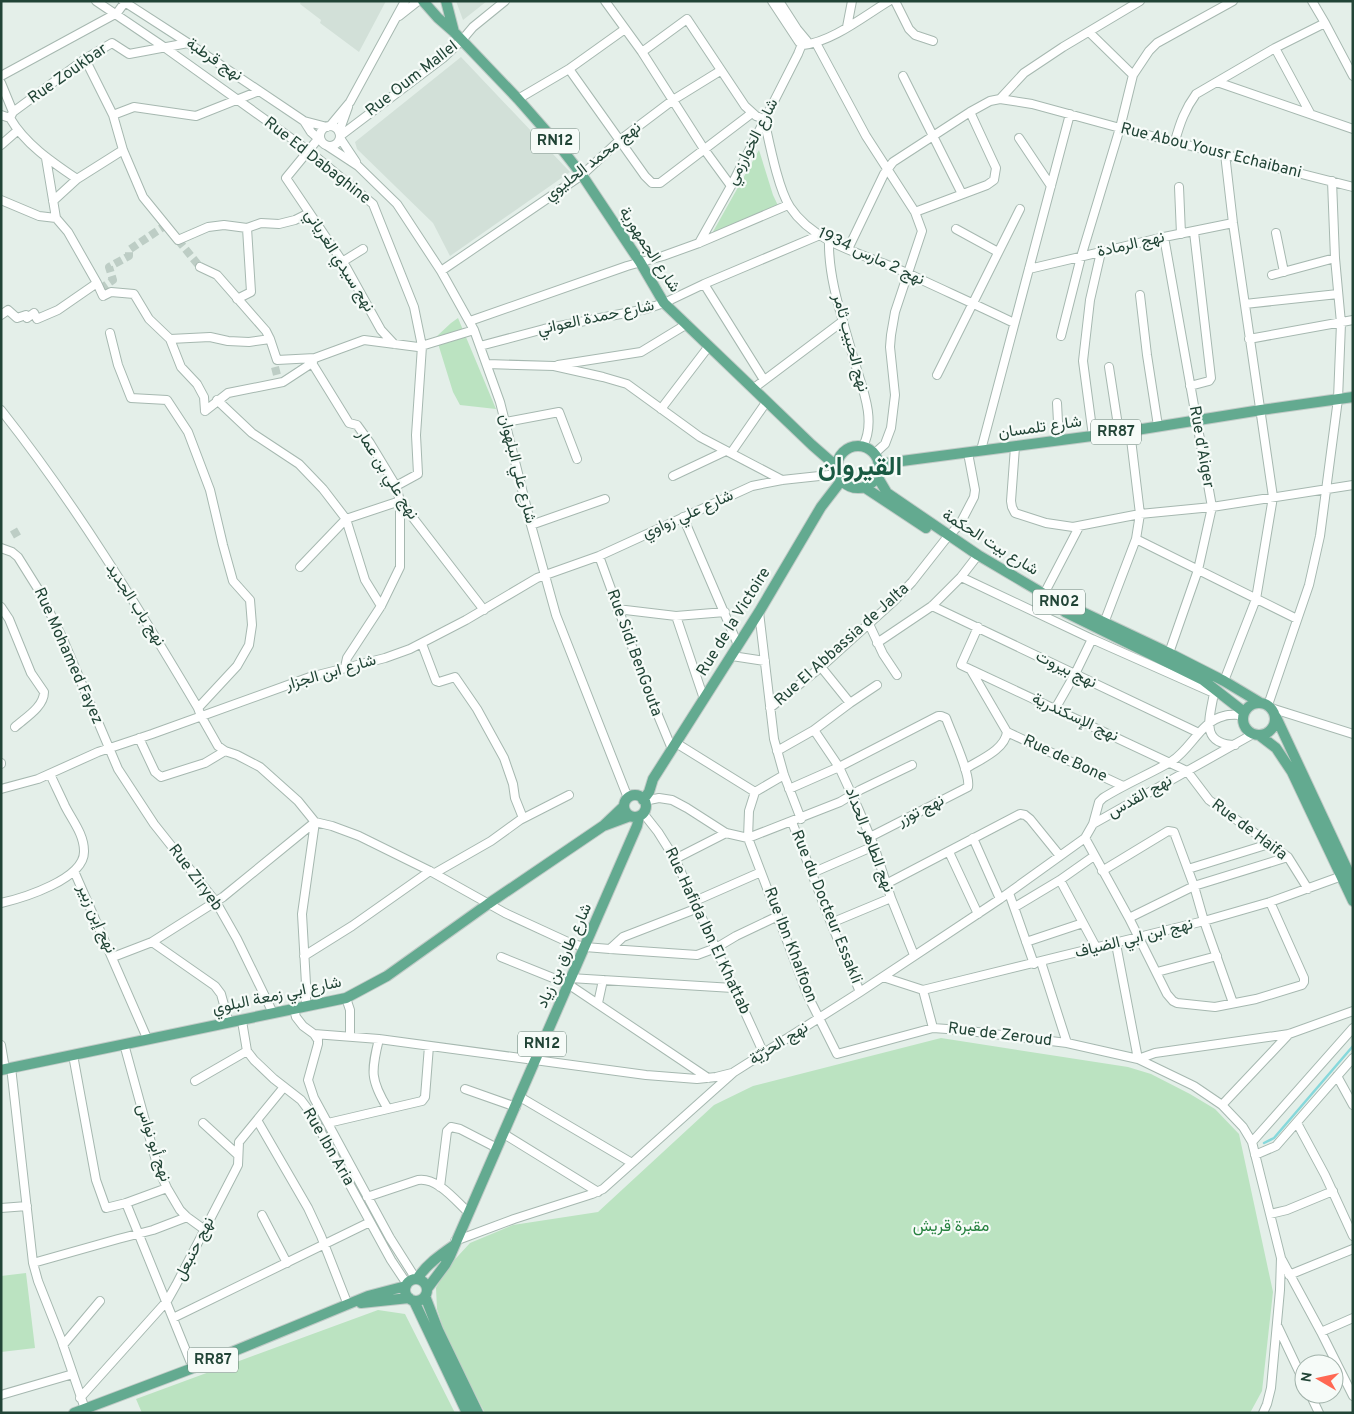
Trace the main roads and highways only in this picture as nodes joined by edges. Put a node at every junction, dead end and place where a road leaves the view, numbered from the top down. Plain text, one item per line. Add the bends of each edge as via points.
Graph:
1 (423, 1) edge
2 (446, 1) edge
3 (454, 32) junction
4 (1353, 397) edge
5 (876, 459) junction
6 (838, 474) junction
7 (877, 476) junction
8 (864, 488) junction
9 (948, 538) junction
10 (976, 557) junction
11 (1268, 708) junction
12 (1244, 714) junction
13 (1256, 735) junction
14 (635, 800) junction
15 (636, 816) junction
16 (602, 826) junction
17 (1353, 882) edge
18 (1353, 901) edge
19 (6, 1069) edge
20 (454, 1243) junction
21 (411, 1282) junction
22 (426, 1293) junction
23 (411, 1300) junction
24 (349, 1305) junction
25 (101, 1408) edge
26 (74, 1413) edge
27 (468, 1413) edge
28 (478, 1413) edge

1 - 3 main road, شارع الجمهورية
2 - 3 main road
3 - 6 main road, شارع الجمهورية / RN12 via 518,99 582,175 664,303
4 - 5 main road, شارع تلمسان / RR87 via 1015,447
5 - 6 main road via 863,446 845,450 838,460
5 - 7 main road
6 - 8 main road via 852,488
6 - 14 main road, Rue de la Victoire via 760,612 652,779 650,788
7 - 8 main road
7 - 9 main road, شارع بيت الحكمة / RN02 via 887,493
8 - 9 main road, شارع بيت الحكمة / RN02
9 - 10 main road, شارع بيت الحكمة / RN02
10 - 11 main road, شارع بيت الحكمة / RN02 via 1044,594 1224,681
10 - 12 main road, شارع بيت الحكمة / RN02 via 1040,600 1203,680
11 - 12 main road via 1248,707
11 - 13 main road via 1275,722 1270,732
11 - 17 main road
12 - 13 main road, شارع بيت الحكمة / RN02 via 1243,723
13 - 18 main road, شارع بيت الحكمة / RN02 via 1276,748 1292,772
14 - 15 main road, شارع طارق بن زياد via 645,808
14 - 15 main road via 625,812
14 - 16 main road, شارع ابي زمعة البلوي
15 - 16 main road, شارع ابي زمعة البلوي
15 - 20 main road, شارع طارق بن زياد / RN12 via 637,826
16 - 19 main road, شارع ابي زمعة البلوي via 387,976 346,998
20 - 21 main road, شارع طارق بن زياد / RN12
20 - 22 main road, شارع طارق بن زياد / RN12 via 445,1265
21 - 22 main road via 424,1282
21 - 23 main road via 405,1290
21 - 24 main road, RR87
22 - 23 main road, RR87 via 422,1299
22 - 28 main road via 438,1330
23 - 24 main road, RR87
23 - 27 main road
24 - 25 main road, RR87
25 - 26 main road, RR87

